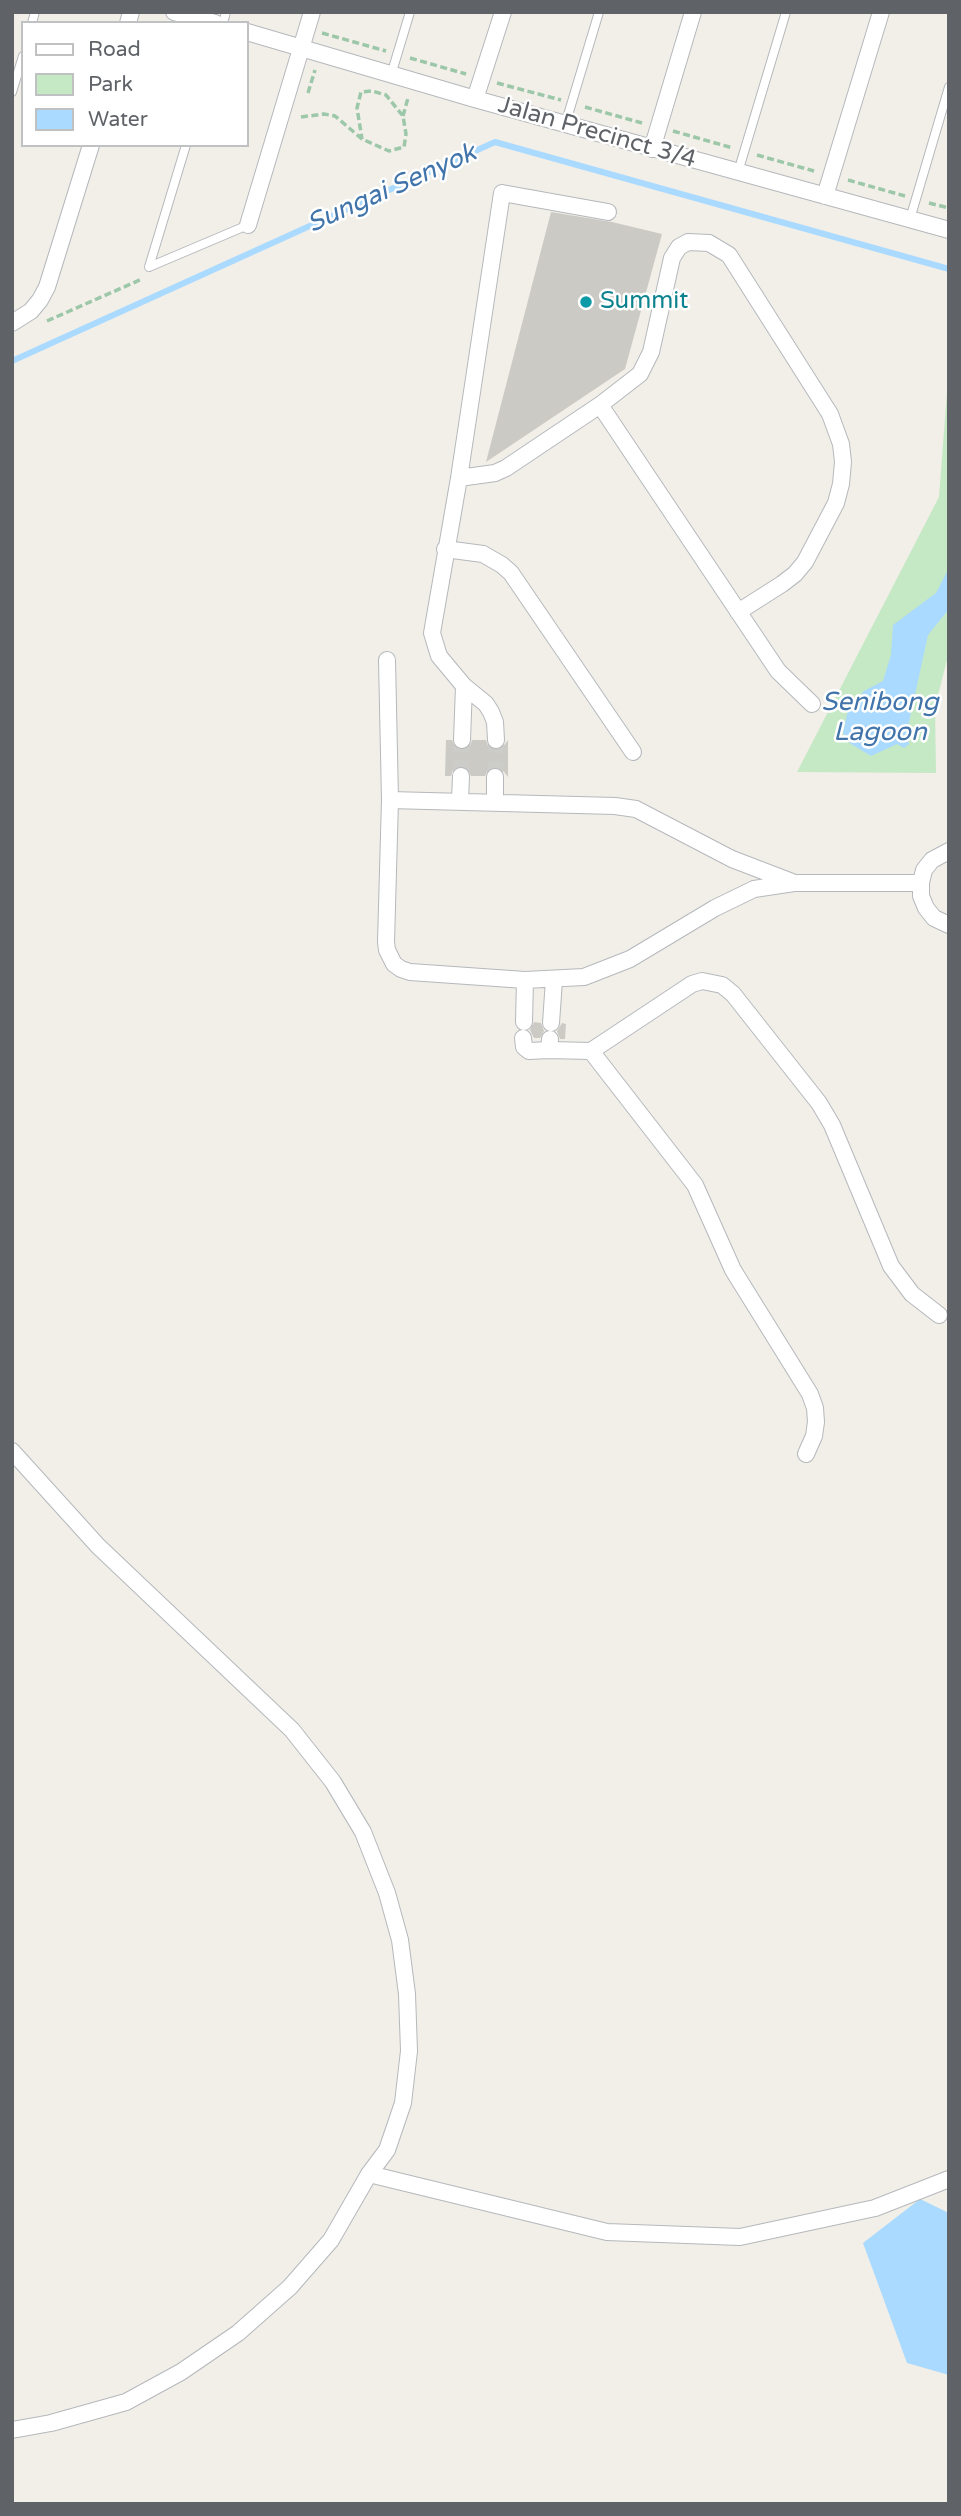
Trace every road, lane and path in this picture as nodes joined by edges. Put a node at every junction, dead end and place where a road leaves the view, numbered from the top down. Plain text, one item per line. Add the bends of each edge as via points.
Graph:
1 (174, 12) edge
2 (312, 12) edge
3 (410, 12) edge
4 (503, 12) edge
5 (599, 12) edge
6 (692, 12) edge
7 (786, 12) edge
8 (881, 12) edge
9 (208, 21) edge
10 (307, 29) junction
11 (248, 32) edge
12 (301, 48) junction
13 (397, 55) junction
14 (21, 63) edge
15 (317, 66) dead end
16 (391, 75) junction
17 (482, 78) junction
18 (949, 87) edge
19 (410, 91) dead end
20 (12, 92) edge
21 (475, 99) junction
22 (572, 103) junction
23 (403, 116) junction
24 (565, 125) junction
25 (659, 128) junction
26 (362, 139) junction
27 (89, 147) edge
28 (185, 147) edge
29 (652, 149) junction
30 (744, 151) junction
31 (738, 172) junction
32 (831, 176) junction
33 (825, 196) junction
34 (916, 199) junction
35 (949, 208) edge
36 (608, 212) dead end
37 (910, 219) junction
38 (248, 225) joint
39 (949, 230) edge
40 (152, 275) dead end
41 (12, 323) edge
42 (38, 325) dead end
43 (600, 405) junction
44 (459, 478) junction
45 (445, 549) junction
46 (738, 612) junction
47 (387, 660) dead end
48 (464, 687) junction
49 (811, 704) dead end
50 (462, 740) tunnel mouth
51 (496, 740) tunnel mouth
52 (633, 751) dead end
53 (461, 776) tunnel mouth
54 (495, 777) tunnel mouth
55 (390, 800) junction
56 (460, 801) junction
57 (495, 802) junction
58 (949, 851) edge
59 (794, 883) junction
60 (921, 883) junction
61 (949, 925) edge
62 (526, 980) junction
63 (554, 980) junction
64 (550, 1037) junction
65 (591, 1051) junction
66 (939, 1315) dead end
67 (12, 1451) edge
68 (806, 1454) dead end
69 (369, 2174) junction
70 (949, 2179) edge
71 (12, 2430) edge

1 - 9 street
2 - 10 street
3 - 13 lane
4 - 17 street
5 - 22 lane
6 - 25 street
7 - 30 lane
8 - 32 street
10 - 12 street
10 - 13 path
11 - 12 street, Jalan Precinct 3/4
12 - 16 street, Jalan Precinct 3/4
12 - 38 street
13 - 16 lane
13 - 17 path
14 - 20 lane
15 - 26 path via 301,117 335,116
16 - 21 street, Jalan Precinct 3/4
17 - 21 street
17 - 22 path
18 - 34 lane
19 - 23 path
21 - 24 street, Jalan Precinct 3/4
22 - 24 lane
22 - 25 path
23 - 26 path via 404,147 389,151
23 - 26 path via 386,95 361,92 357,108
24 - 29 street, Jalan Precinct 3/4
25 - 29 street
25 - 30 path
27 - 41 street via 47,287 31,311
28 - 38 lane via 149,267
29 - 31 street, Jalan Precinct 3/4
30 - 31 lane
30 - 32 path
31 - 33 street, Jalan Precinct 3/4
32 - 33 street
32 - 34 path
33 - 37 street, Jalan Precinct 3/4
34 - 35 path
34 - 37 lane
36 - 44 street via 502,193
37 - 39 street, Jalan Precinct 3/4
40 - 42 path
43 - 44 street via 506,468
43 - 46 street
43 - 46 street via 646,365 671,258 679,247 699,241 720,248 830,414 842,462 836,503 805,562
44 - 45 street
45 - 48 street via 432,633 439,656
45 - 52 street via 483,555 511,573
46 - 49 street via 778,671
47 - 55 street
48 - 50 street
48 - 51 street via 491,712
53 - 56 street
54 - 57 street
55 - 56 street
55 - 62 street via 386,942 394,964 410,972
56 - 57 street
57 - 59 street via 636,810 732,859
58 - 60 street via 932,860
59 - 60 street
59 - 63 street via 754,889 630,959 584,977
60 - 61 street via 926,908
62 - 63 street
62 - 64 street via 524,1047 529,1051
63 - 64 street
64 - 65 street
65 - 66 street via 692,984 722,985 819,1103 891,1266 912,1294
65 - 68 street via 695,1185 733,1270 810,1394 816,1422
67 - 69 street via 97,1546 292,1730 333,1782 363,1832 400,1940 409,2051 403,2104 387,2150
69 - 70 street via 607,2232 740,2238 875,2208
69 - 71 street via 331,2240 290,2287 238,2333 126,2402

